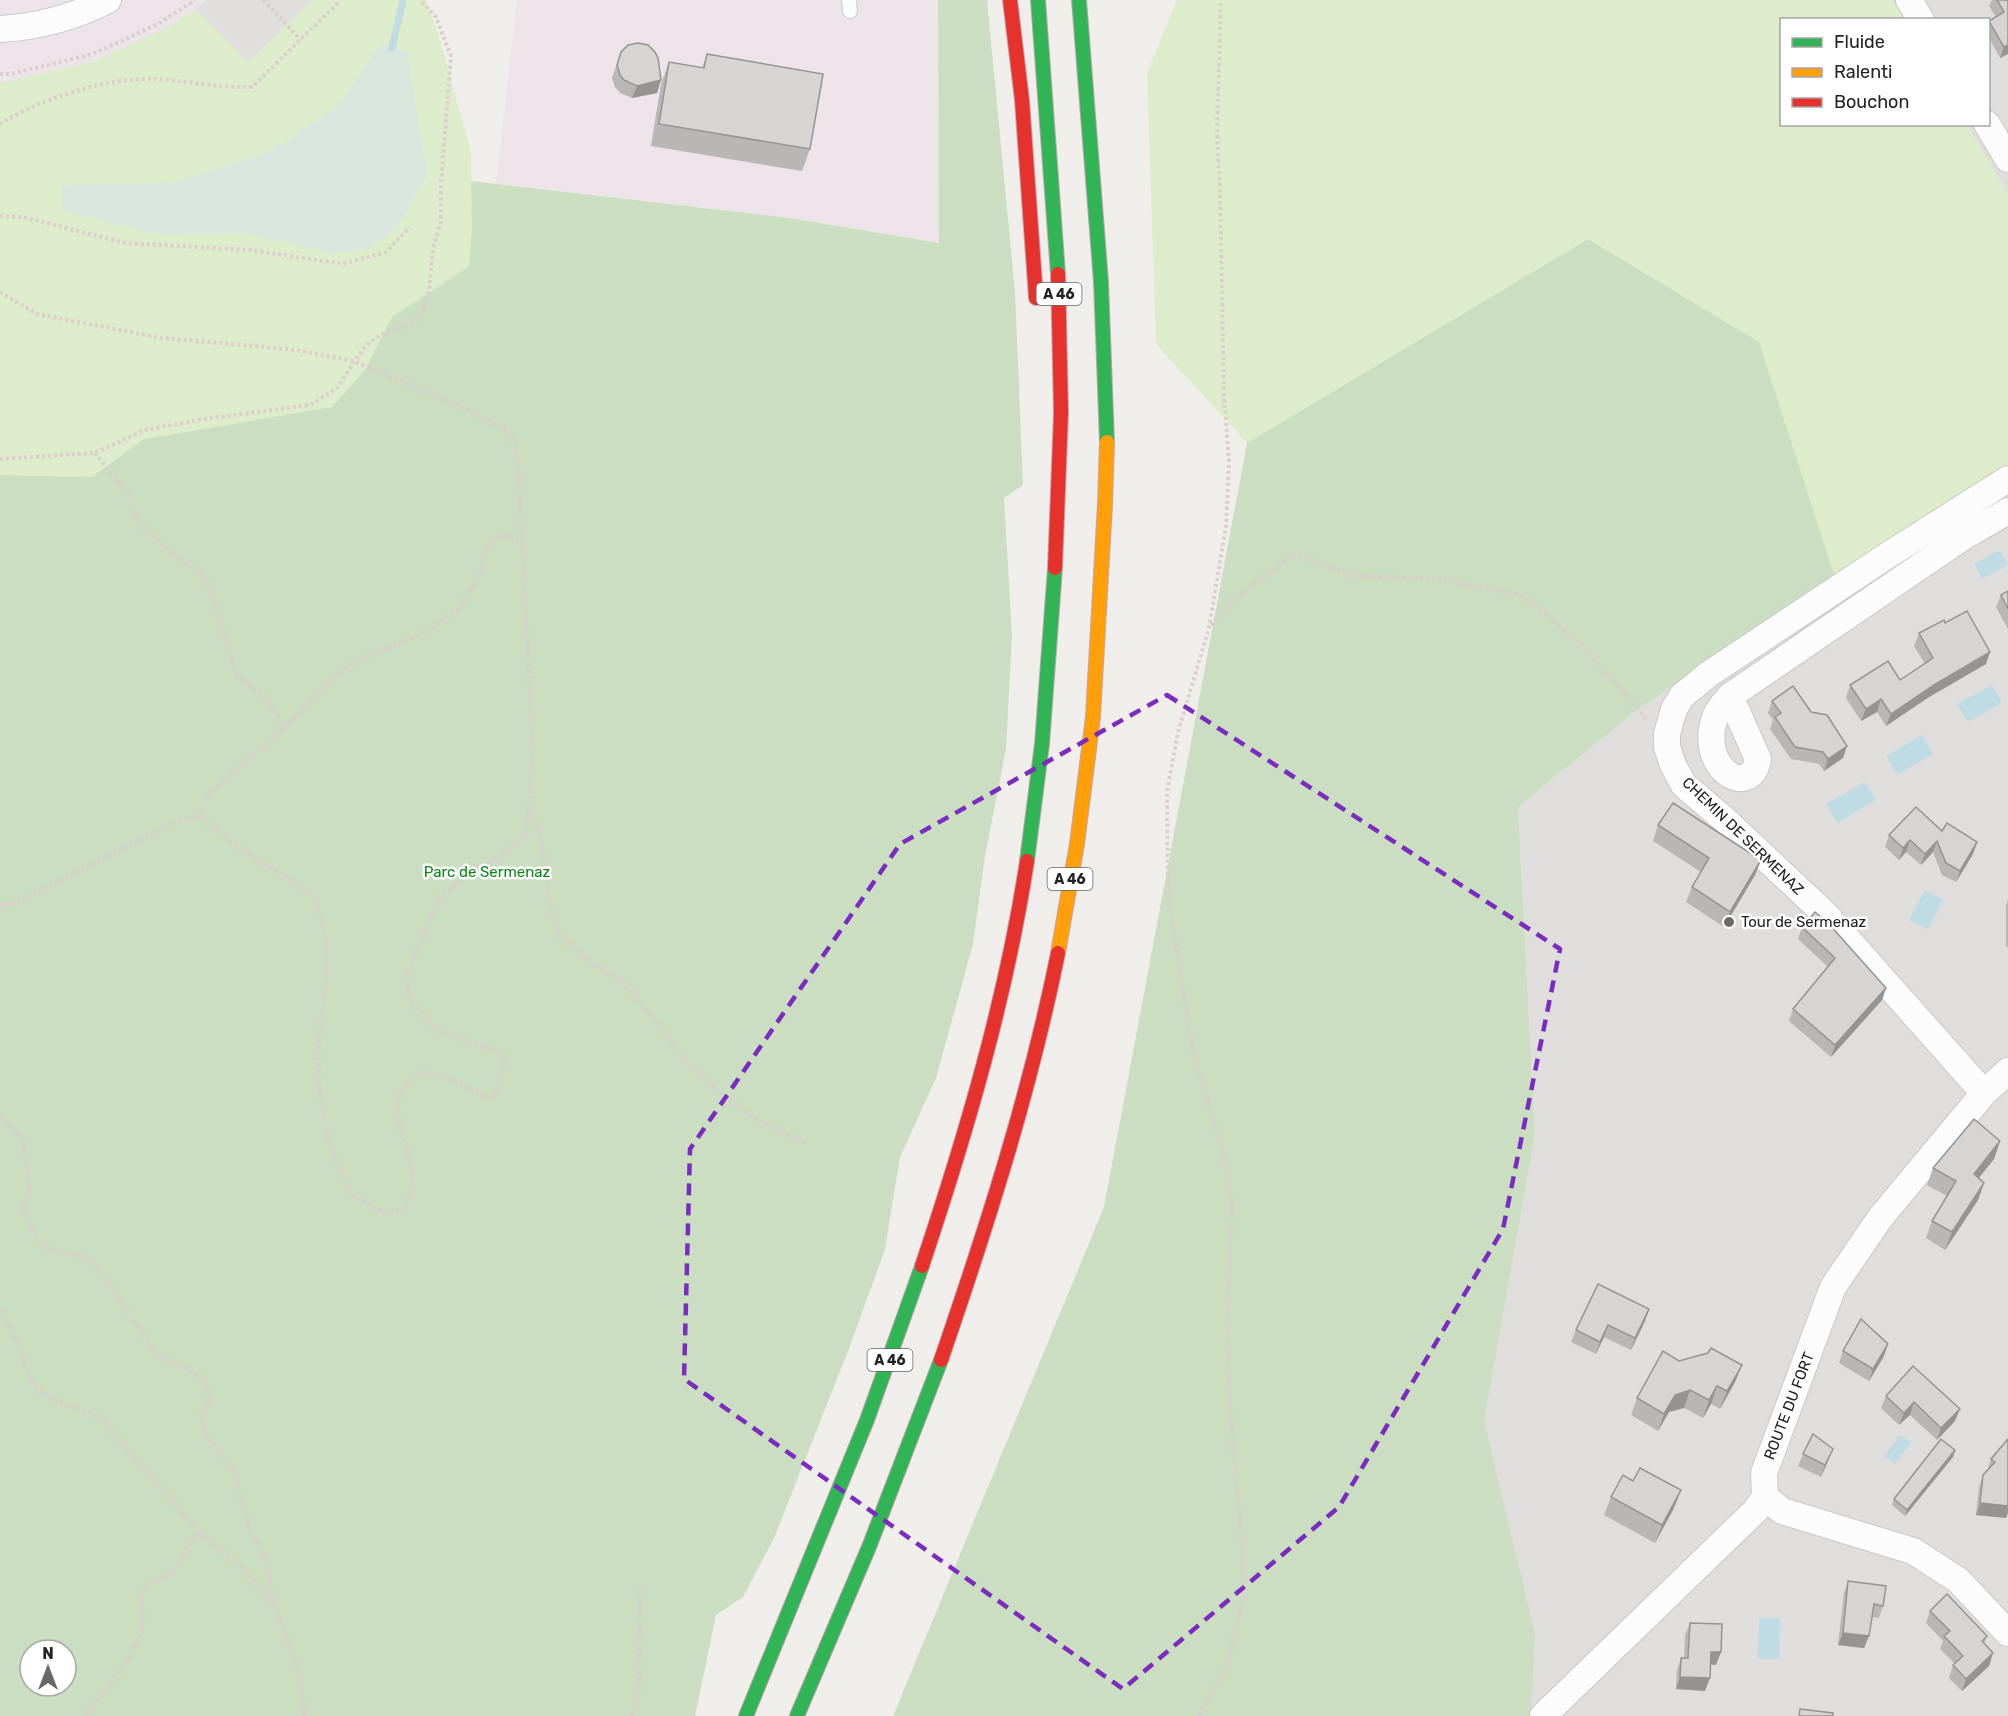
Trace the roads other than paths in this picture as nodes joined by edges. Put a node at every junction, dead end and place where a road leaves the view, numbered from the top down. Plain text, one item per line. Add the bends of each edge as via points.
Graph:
1 (108, 0) edge
2 (1010, 0) edge
3 (1038, 0) edge
4 (1079, 0) edge
5 (1909, 0) edge
6 (1920, 18) edge
7 (0, 29) edge
8 (1988, 126) edge
9 (2008, 159) edge
10 (1037, 313) dead end
11 (1046, 456) dead end
12 (2008, 479) edge
13 (2008, 511) edge
14 (1054, 588) junction
15 (1730, 696) dead end
16 (2008, 1071) edge
17 (1984, 1093) junction
18 (1765, 1497) junction
19 (2008, 1633) edge
20 (746, 1716) edge
21 (798, 1716) edge
22 (1543, 1716) edge

1 - 7 street via 80,14 24,28
2 - 10 highway via 1022,100
3 - 14 highway, A 46 via 1059,292 1062,392
4 - 21 highway, A 46 via 1101,287 1107,453 1095,691 1071,876 1044,1021 977,1258 892,1489
5 - 6 street
8 - 9 street
11 - 14 highway
12 - 17 street, CHEMIN DE SERMENAZ via 1709,674 1682,696 1667,734 1667,747 1684,785 1824,913
13 - 15 street via 1963,537
14 - 20 highway, A 46 via 1045,707 1018,910 956,1164 888,1366
16 - 17 street
17 - 18 street, ROUTE DU FORT via 1880,1218 1833,1287 1764,1473
18 - 19 street via 1782,1511 1914,1551 1958,1580
18 - 22 street

